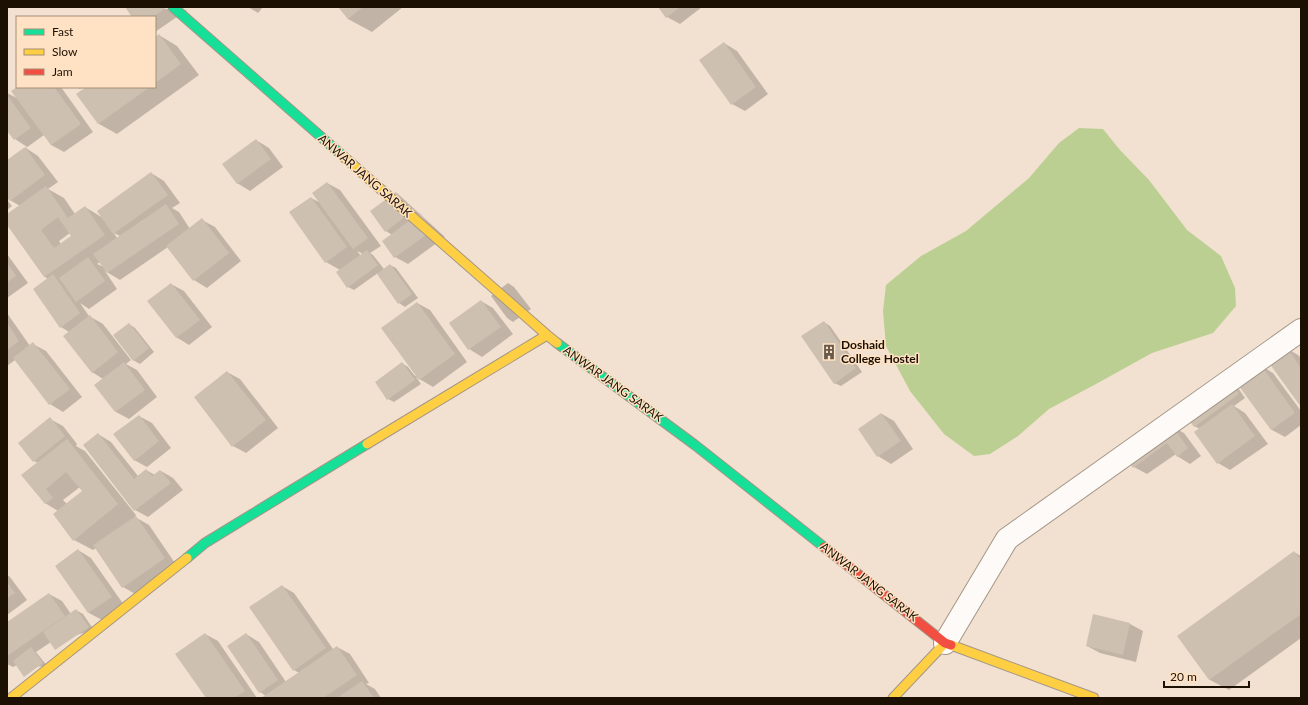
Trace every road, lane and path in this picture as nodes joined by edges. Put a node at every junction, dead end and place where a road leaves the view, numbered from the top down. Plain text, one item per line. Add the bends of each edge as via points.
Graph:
1 (173, 7) edge
2 (1301, 330) edge
3 (547, 335) junction
4 (945, 643) junction
5 (11, 698) edge
6 (893, 698) edge
7 (1094, 698) edge

1 - 3 main road, ANWAR JANG SARAK
2 - 4 street via 1007,539
3 - 4 main road, ANWAR JANG SARAK via 695,445
3 - 5 main road via 205,543
4 - 6 main road
4 - 7 main road, ANWAR JANG SARAK

